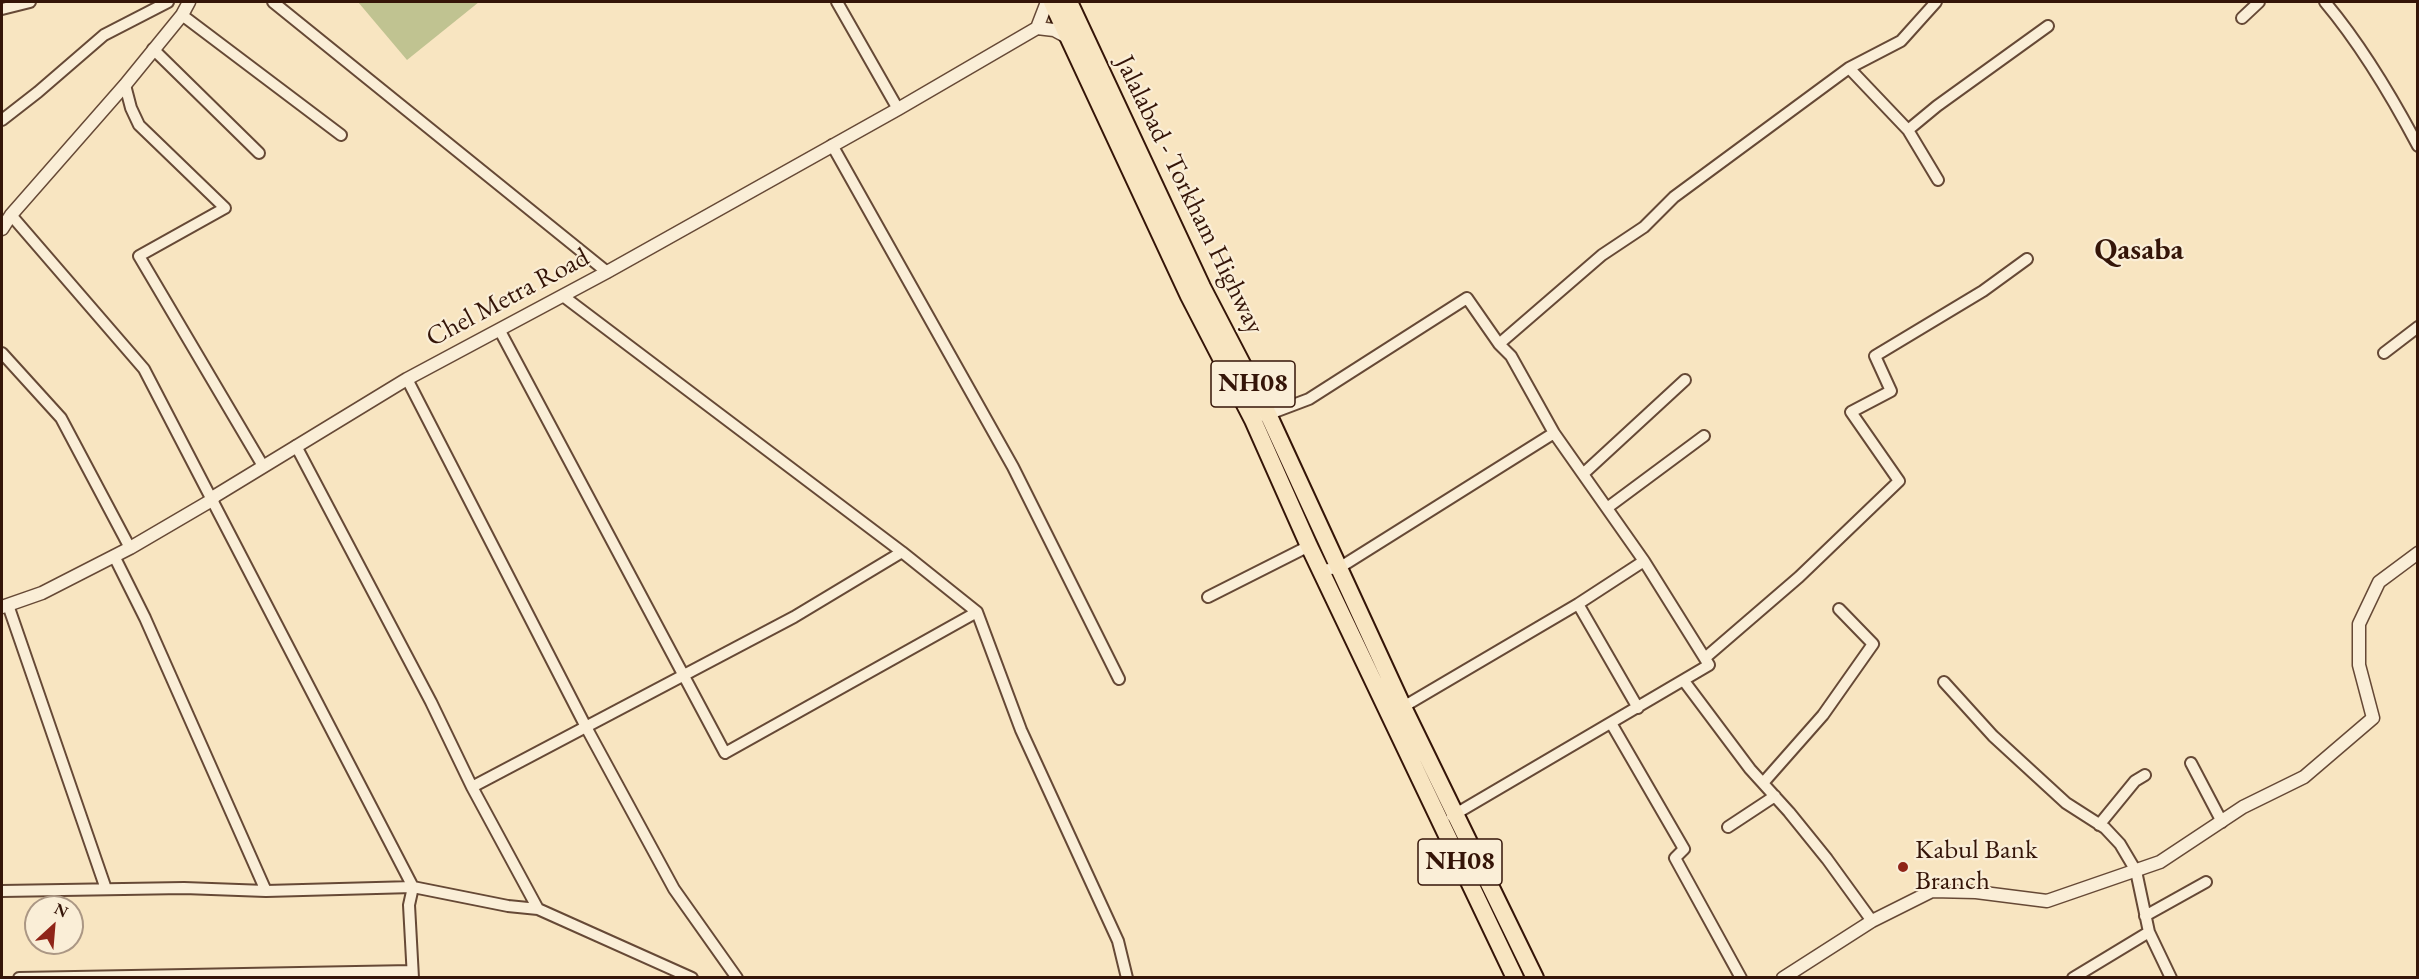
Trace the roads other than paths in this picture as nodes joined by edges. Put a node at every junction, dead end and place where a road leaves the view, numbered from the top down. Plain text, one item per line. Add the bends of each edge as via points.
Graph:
1 (30, 2) edge
2 (168, 2) edge
3 (189, 2) edge
4 (273, 2) edge
5 (837, 2) edge
6 (1047, 2) edge
7 (1052, 2) edge
8 (1069, 2) edge
9 (1936, 2) edge
10 (2259, 2) edge
11 (2325, 2) edge
12 (2, 9) edge
13 (182, 15) junction
14 (2242, 18) dead end
15 (2048, 26) dead end
16 (1037, 28) junction
17 (1067, 37) junction
18 (153, 49) junction
19 (1849, 68) junction
20 (125, 85) junction
21 (898, 109) junction
22 (2, 120) edge
23 (1908, 130) junction
24 (341, 135) dead end
25 (832, 145) junction
26 (2418, 146) edge
27 (259, 153) dead end
28 (1938, 180) dead end
29 (11, 215) junction
30 (2, 230) edge
31 (2027, 259) dead end
32 (607, 272) junction
33 (563, 296) junction
34 (2418, 327) edge
35 (500, 331) junction
36 (1499, 344) junction
37 (2, 353) edge
38 (2384, 353) dead end
39 (407, 379) junction
40 (1685, 380) dead end
41 (1260, 417) junction
42 (1554, 433) junction
43 (1704, 436) dead end
44 (296, 446) junction
45 (263, 466) junction
46 (1583, 474) junction
47 (212, 500) junction
48 (1607, 508) junction
49 (1310, 546) junction
50 (130, 548) junction
51 (902, 552) junction
52 (2418, 553) edge
53 (114, 556) junction
54 (1644, 561) junction
55 (1339, 568) junction
56 (1321, 570) junction
57 (1208, 597) dead end
58 (1578, 604) junction
59 (5, 606) edge
60 (1839, 609) dead end
61 (977, 612) junction
62 (1705, 658) junction
63 (685, 675) junction
64 (1119, 679) dead end
65 (1684, 681) junction
66 (1944, 682) dead end
67 (1394, 707) junction
68 (1638, 708) junction
69 (1611, 723) junction
70 (586, 726) junction
71 (1405, 747) junction
72 (2191, 763) dead end
73 (1432, 768) junction
74 (2145, 775) dead end
75 (1763, 783) junction
76 (472, 787) junction
77 (1775, 796) junction
78 (1456, 814) junction
79 (2222, 822) junction
80 (1441, 823) junction
81 (2099, 825) junction
82 (1728, 827) dead end
83 (2136, 872) junction
84 (2206, 882) dead end
85 (413, 887) junction
86 (106, 889) junction
87 (2, 891) edge
88 (266, 891) junction
89 (538, 909) junction
90 (2145, 916) junction
91 (1872, 921) junction
92 (2150, 932) junction
93 (412, 974) edge
94 (19, 978) edge
95 (692, 978) edge
96 (737, 978) edge
97 (1127, 978) edge
98 (1515, 978) edge
99 (1536, 978) edge
100 (1741, 978) edge
101 (1783, 978) edge
102 (2073, 978) edge
103 (2171, 978) edge

1 - 12 street
2 - 22 street via 104,35
3 - 13 street
4 - 32 street
5 - 21 street
6 - 16 street
7 - 17 highway, Jalalabad - Torkham Highway / NH08
8 - 41 highway, Jalalabad - Torkham Highway / NH08
9 - 19 street via 1901,40
10 - 14 street
11 - 26 street via 2349,30
13 - 18 street
13 - 24 street
15 - 23 street
16 - 17 street
16 - 21 street, Chel Metra Road
17 - 41 highway, Jalalabad - Torkham Highway / NH08 via 1189,296
18 - 20 street
18 - 27 street
19 - 23 street
19 - 36 street via 1674,197 1644,227 1602,255
20 - 29 street
20 - 45 street via 139,125 225,208 139,256
21 - 25 street, Chel Metra Road
23 - 28 street
25 - 32 street, Chel Metra Road
25 - 64 street via 1014,467
29 - 30 street
29 - 47 street via 144,369
31 - 62 street via 1983,291 1875,357 1891,391 1851,412 1899,481 1799,577
32 - 33 street, Chel Metra Road
33 - 35 street, Chel Metra Road
33 - 51 street
34 - 38 street
35 - 39 street, Chel Metra Road
35 - 63 street
36 - 41 street via 1467,298 1309,399
36 - 42 street via 1511,356
37 - 50 street via 60,418
39 - 44 street, Chel Metra Road
39 - 70 street
40 - 46 street
41 - 49 highway, Jalalabad - Torkham Highway / NH08
41 - 55 highway, Jalalabad - Torkham Highway / NH08
42 - 46 street
42 - 55 street
43 - 48 street
44 - 45 street, Chel Metra Road
44 - 76 street
45 - 47 street, Chel Metra Road
46 - 48 street
47 - 50 street, Chel Metra Road
47 - 85 street
48 - 54 street
49 - 56 highway, Jalalabad - Torkham Highway / NH08
49 - 57 street
50 - 53 street, Chel Metra Road
51 - 61 street
51 - 63 street via 794,617
52 - 79 street via 2379,582 2359,624 2359,665 2373,718 2304,777 2243,807
53 - 59 street, Chel Metra Road via 42,593
53 - 88 street
54 - 58 street
54 - 62 street
55 - 56 street
55 - 67 highway, Jalalabad - Torkham Highway / NH08
56 - 67 highway, Jalalabad - Torkham Highway / NH08
58 - 67 street
58 - 68 street
59 - 86 street
60 - 75 street via 1873,644 1823,715
61 - 63 street via 725,753
61 - 97 street via 1021,730 1118,941
62 - 65 street via 1709,665
63 - 70 street
65 - 68 street
65 - 75 street
66 - 81 street via 2001,744 2066,803
67 - 71 highway, Jalalabad - Torkham Highway / NH08
67 - 73 highway, Jalalabad - Torkham Highway / NH08
68 - 69 street
69 - 78 street
69 - 100 street via 1684,849 1675,858
70 - 76 street
70 - 96 street via 674,889
71 - 73 highway, Jalalabad - Torkham Highway / NH08
71 - 80 highway, Jalalabad - Torkham Highway / NH08
72 - 79 street
73 - 78 highway, Jalalabad - Torkham Highway / NH08
74 - 81 street via 2135,781
75 - 77 street
76 - 89 street
77 - 82 street
77 - 91 street via 1827,858
78 - 80 street
78 - 99 highway, Jalalabad - Torkham Highway / NH08
79 - 83 street via 2160,862
80 - 98 highway, Jalalabad - Torkham Highway / NH08
81 - 83 street via 2120,844
83 - 90 street
83 - 91 street via 2047,901 1932,891
84 - 90 street
85 - 88 street
85 - 89 street
85 - 93 street
86 - 87 street
86 - 88 street
89 - 95 street
90 - 92 street
91 - 101 street
92 - 102 street
92 - 103 street
93 - 94 street

